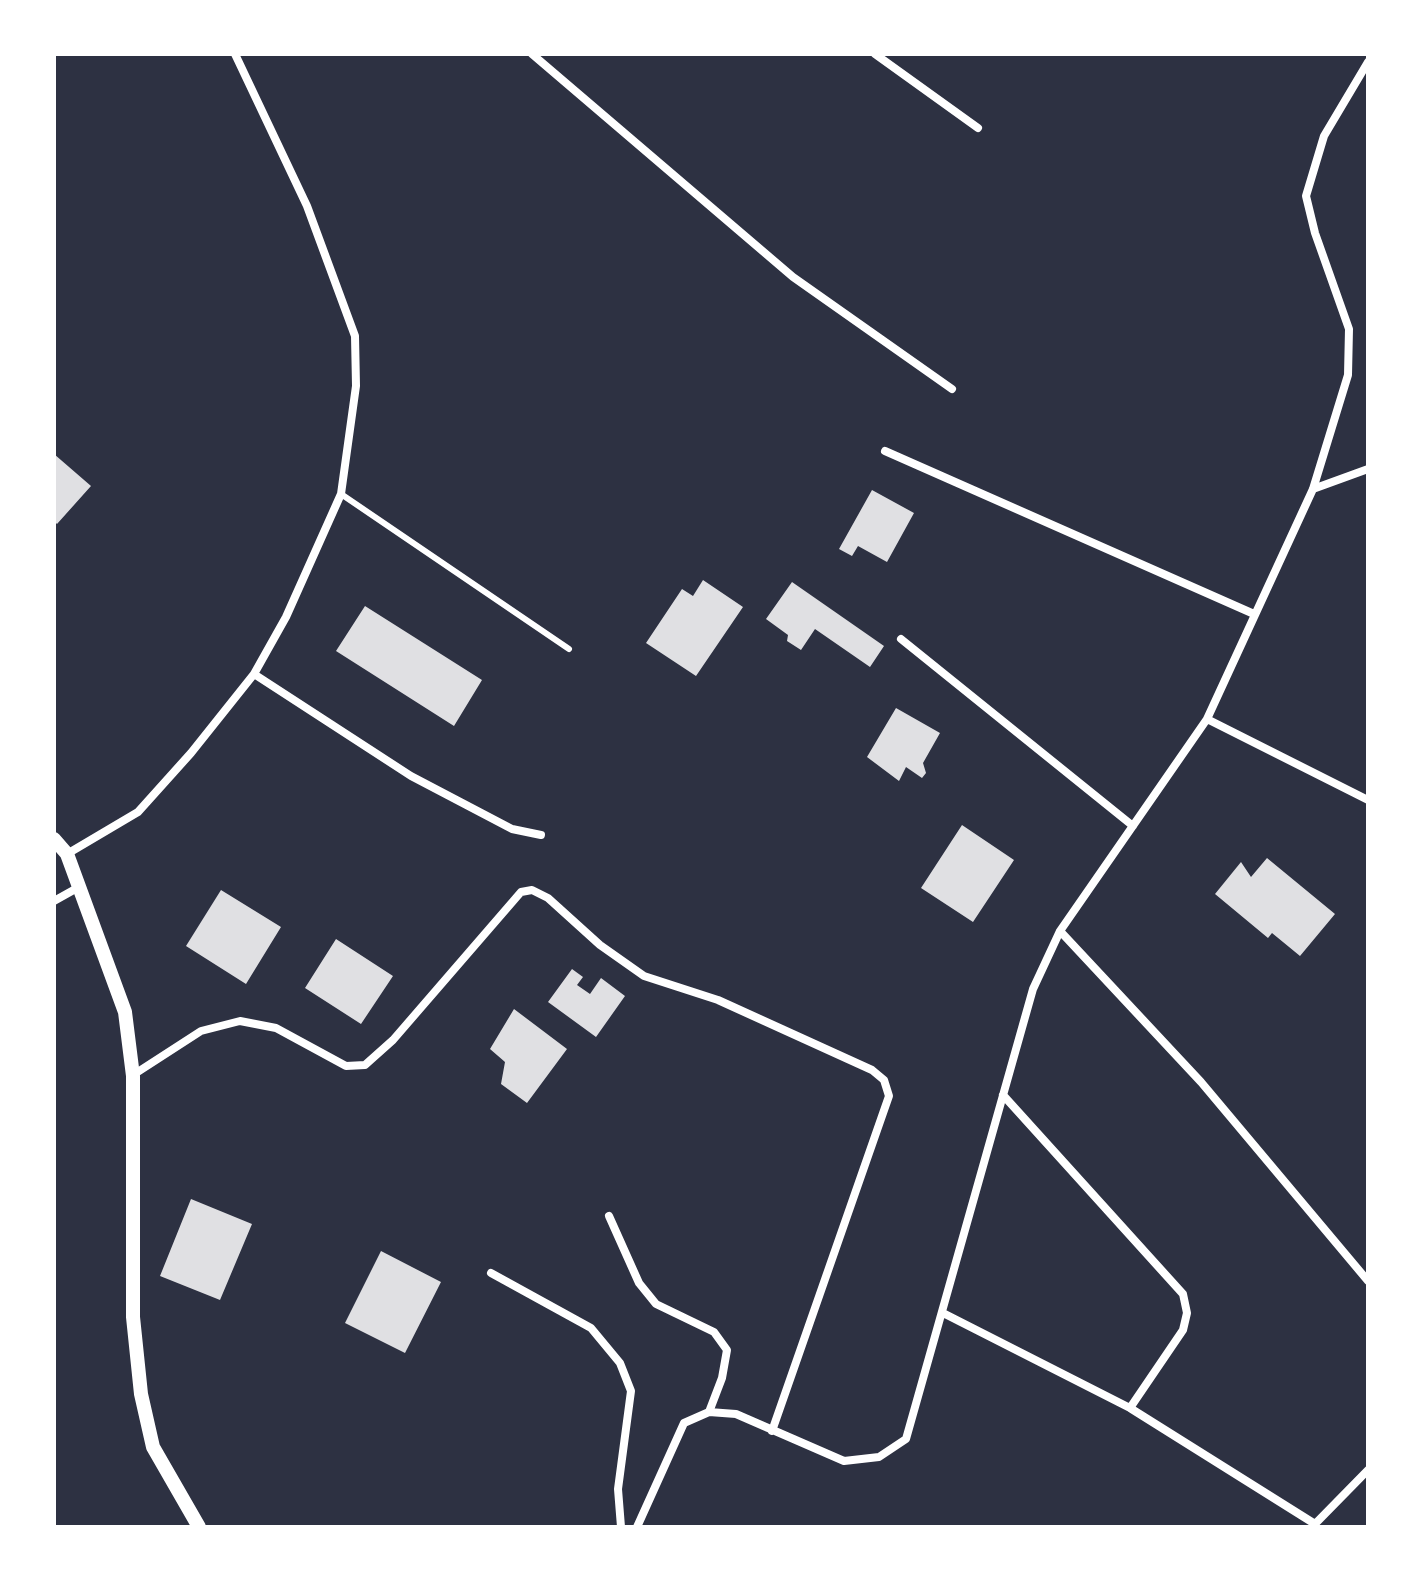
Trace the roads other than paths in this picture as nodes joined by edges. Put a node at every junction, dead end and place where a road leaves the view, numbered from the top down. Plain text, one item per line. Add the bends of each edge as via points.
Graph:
1 (235, 54) edge
2 (532, 54) edge
3 (875, 54) edge
4 (1368, 62) edge
5 (978, 128) dead end
6 (952, 389) dead end
7 (885, 451) dead end
8 (1368, 469) edge
9 (1313, 489) junction
10 (341, 494) junction
11 (1254, 614) junction
12 (901, 639) dead end
13 (569, 649) dead end
14 (254, 674) junction
15 (1207, 719) junction
16 (1368, 800) edge
17 (1133, 826) junction
18 (541, 835) dead end
19 (54, 839) edge
20 (67, 854) junction
21 (79, 887) junction
22 (54, 901) edge
23 (1060, 931) junction
24 (133, 1076) junction
25 (1003, 1095) junction
26 (609, 1216) dead end
27 (491, 1273) dead end
28 (1368, 1281) edge
29 (943, 1313) junction
30 (1130, 1408) junction
31 (709, 1412) junction
32 (772, 1431) junction
33 (1368, 1470) edge
34 (199, 1527) edge
35 (621, 1527) edge
36 (637, 1527) edge

1 - 10 street via 307,206 355,336 356,386
2 - 6 street via 793,277
3 - 5 street
4 - 9 street via 1324,136 1306,196 1349,329 1348,375
7 - 11 street
8 - 9 street
9 - 11 street
10 - 13 lane
10 - 14 street via 286,617
11 - 15 street
12 - 17 street
14 - 18 street via 411,776 512,829
14 - 20 street via 138,812
15 - 16 street
15 - 17 street
17 - 23 street
19 - 20 street
20 - 21 street
21 - 22 street
21 - 24 street via 125,1012
23 - 25 street via 1033,989
23 - 28 street via 1201,1082
24 - 32 street via 201,1031 240,1021 276,1028 346,1066 365,1065 393,1040 521,892 532,890 644,976 718,1000 872,1070 884,1080 889,1096
24 - 34 street via 133,1317 141,1394 153,1447
25 - 29 street
25 - 30 street via 1183,1294 1183,1330
26 - 31 street via 639,1283 656,1304 714,1332 727,1350
27 - 35 street via 591,1328 620,1363 631,1391 618,1489
29 - 30 street
29 - 32 street via 906,1439 879,1457 844,1461
30 - 33 street via 1315,1524
31 - 32 street via 736,1414
31 - 36 street via 684,1423

